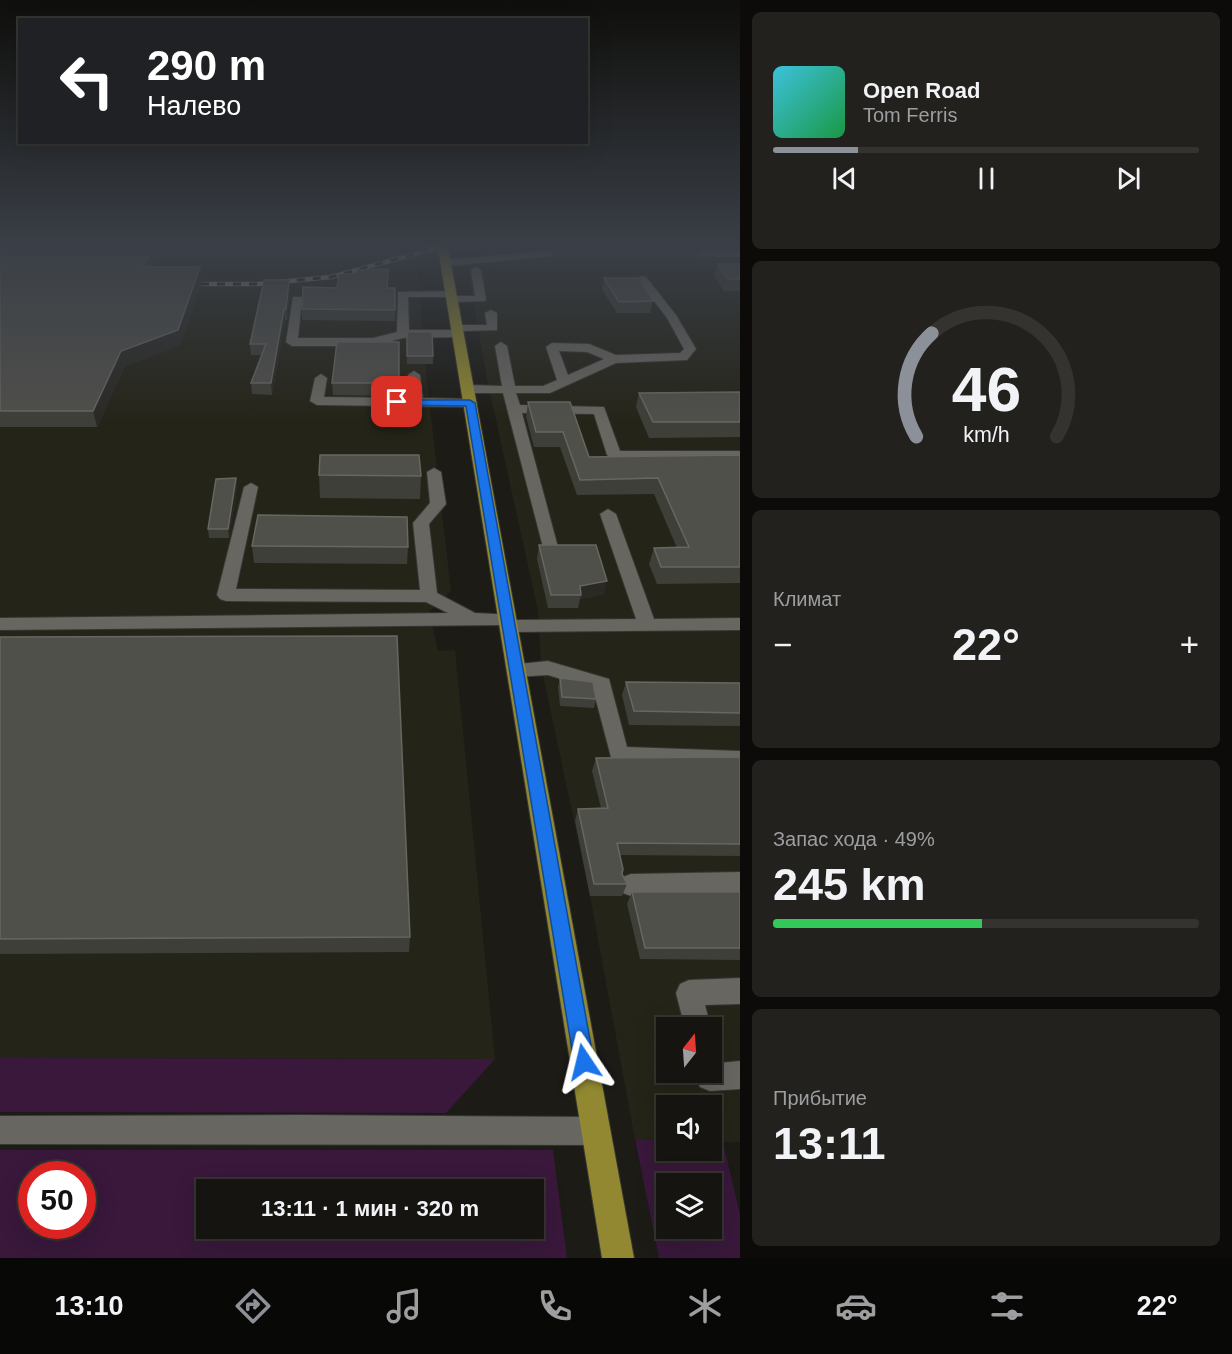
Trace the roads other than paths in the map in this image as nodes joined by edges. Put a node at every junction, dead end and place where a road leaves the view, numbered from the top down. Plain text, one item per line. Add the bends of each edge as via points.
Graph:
1 (296, 307) edge
2 (402, 307) edge
3 (454, 307) edge
4 (664, 307) edge
5 (491, 313) dead end
6 (458, 331) junction
7 (403, 334) junction
8 (501, 346) dead end
9 (614, 359) junction
10 (414, 375) dead end
11 (321, 378) dead end
12 (564, 381) junction
13 (509, 390) junction
14 (469, 396) junction
15 (417, 402) junction
16 (514, 409) junction
17 (740, 455) edge
18 (434, 472) dead end
19 (251, 487) dead end
20 (609, 514) dead end
21 (551, 550) edge
22 (429, 596) junction
23 (474, 620) junction
24 (508, 623) junction
25 (0, 624) edge
26 (740, 624) edge
27 (647, 625) junction
28 (516, 670) junction
29 (740, 759) edge
30 (740, 883) edge
31 (631, 885) dead end
32 (740, 991) edge
33 (695, 1017) edge
34 (740, 1075) edge
35 (722, 1076) edge
36 (0, 1130) edge
37 (596, 1131) junction
38 (618, 1258) edge

1 - 7 lane via 292,342 373,342
2 - 7 lane
3 - 6 main road
4 - 9 lane via 690,350 683,357
5 - 6 lane via 494,328
6 - 7 lane
6 - 14 main road
8 - 13 lane
9 - 12 lane
9 - 12 lane via 589,348 552,347
10 - 15 lane
11 - 15 lane via 317,401
12 - 13 lane via 545,390
13 - 14 lane
13 - 16 lane
14 - 15 lane
14 - 24 main road
16 - 17 lane via 599,410 614,455
16 - 21 lane
18 - 22 lane via 438,504 421,523
19 - 22 lane via 248,524 226,595
20 - 27 lane
22 - 23 lane
23 - 24 lane
23 - 25 lane
24 - 27 lane
24 - 28 main road
26 - 27 lane
28 - 29 lane via 548,668 602,684 619,755
28 - 37 main road
30 - 31 lane
32 - 33 lane via 688,993
34 - 35 lane
36 - 37 lane
37 - 38 main road

